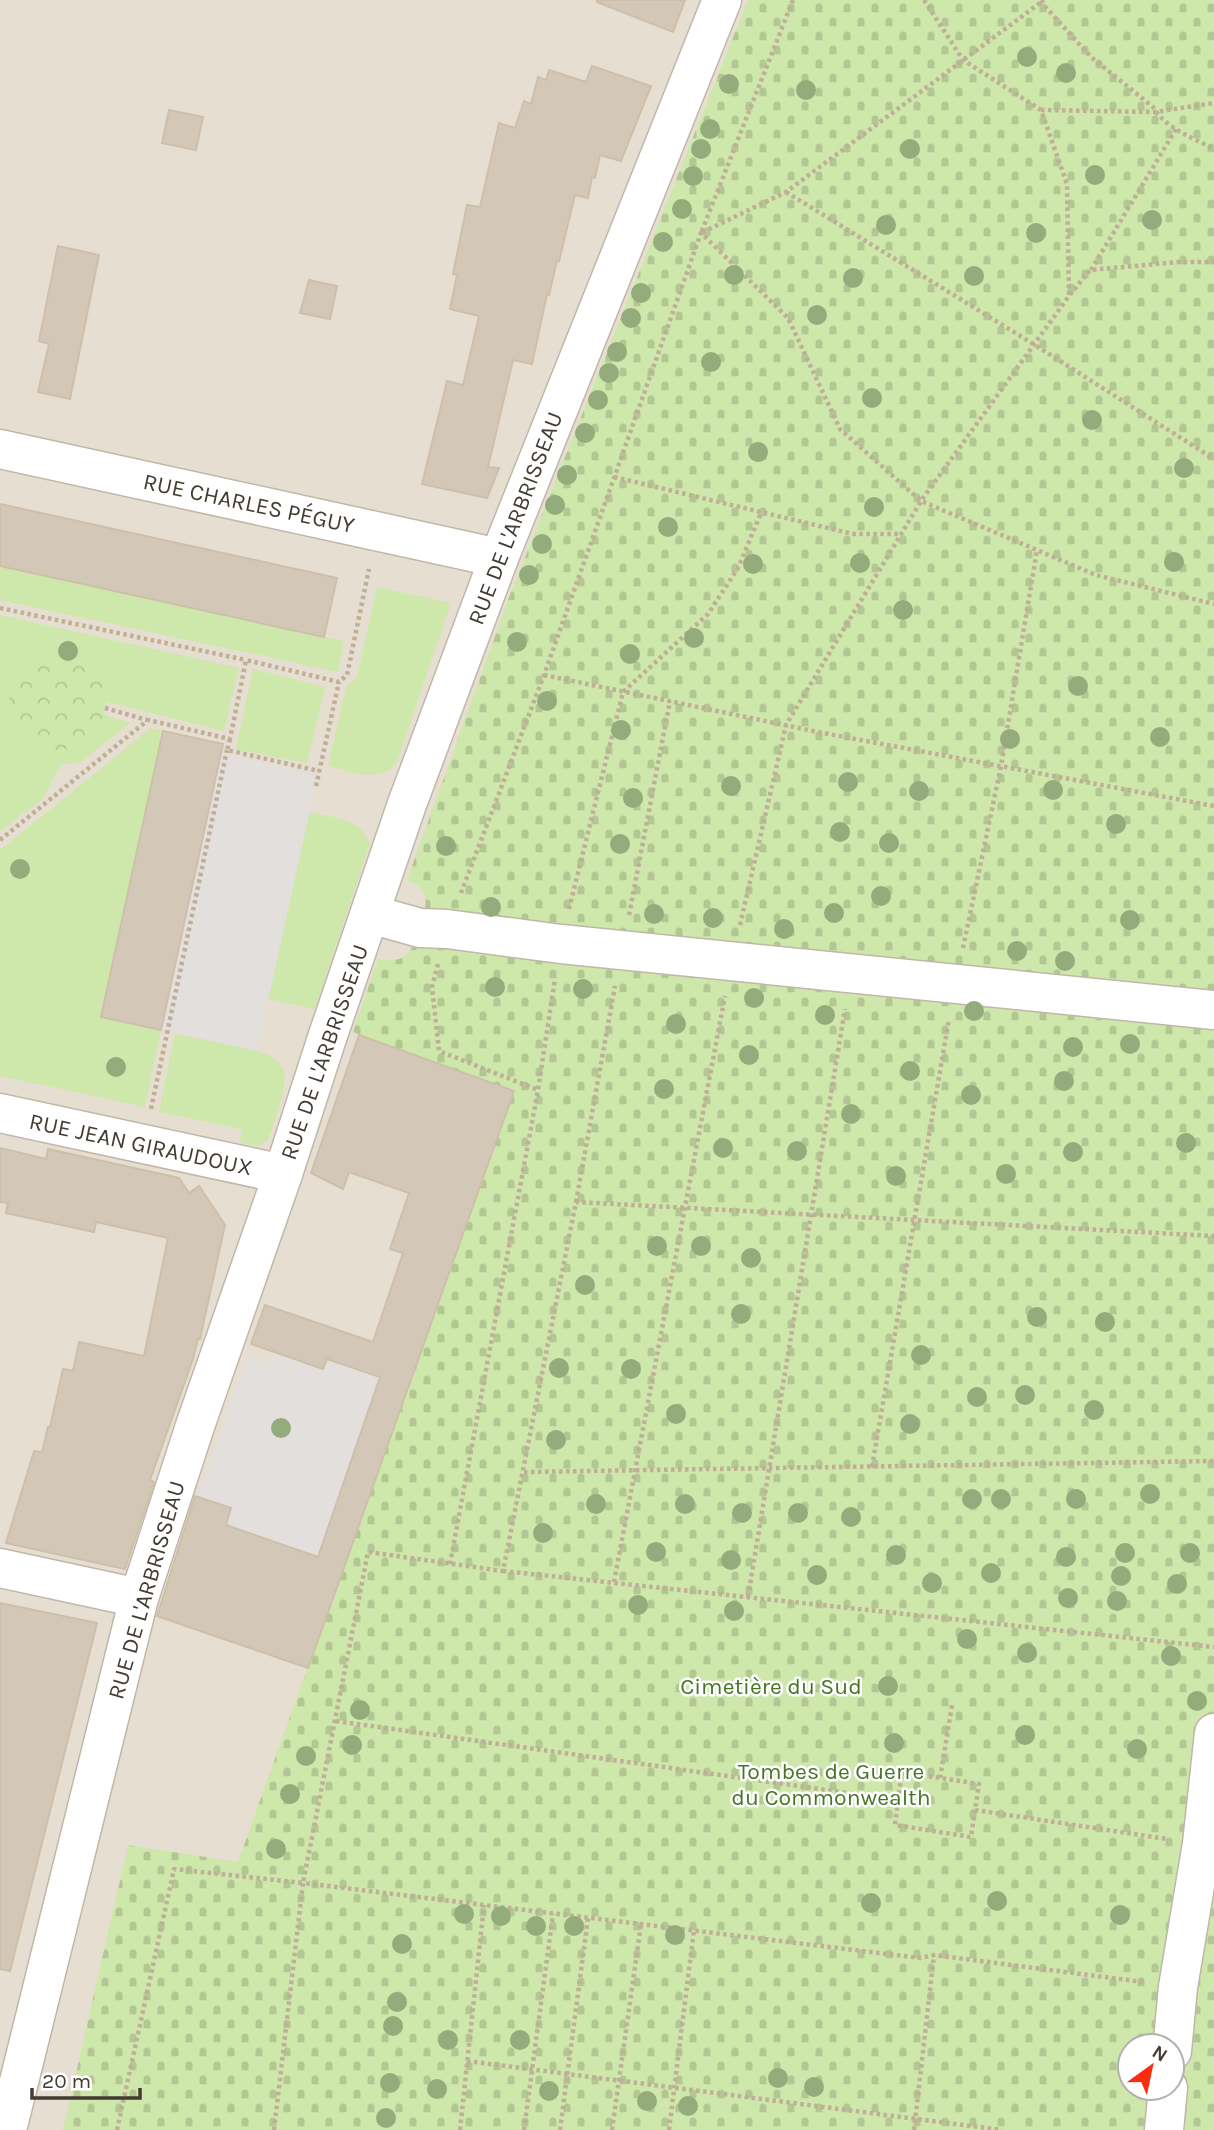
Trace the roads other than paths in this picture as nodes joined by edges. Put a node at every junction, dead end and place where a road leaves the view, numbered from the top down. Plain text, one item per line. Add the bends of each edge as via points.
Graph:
1 (722, 0) edge
2 (0, 449) edge
3 (499, 558) junction
4 (370, 914) junction
5 (1214, 1010) edge
6 (0, 1113) edge
7 (283, 1174) junction
8 (0, 1568) edge
9 (139, 1598) junction
10 (1214, 1733) edge
11 (1174, 2032) edge
12 (1167, 2102) edge
13 (7, 2130) edge
14 (1164, 2130) edge

1 - 3 street, RUE DE L'ARBRISSEAU
2 - 3 street, RUE CHARLES PÉGUY
3 - 4 street, RUE DE L'ARBRISSEAU
4 - 5 street via 419,928
4 - 7 street, RUE DE L'ARBRISSEAU
6 - 7 street, RUE JEAN GIRAUDOUX
7 - 9 street, RUE DE L'ARBRISSEAU
8 - 9 street
9 - 13 street, RUE DE L'ARBRISSEAU
10 - 11 street
12 - 14 street

